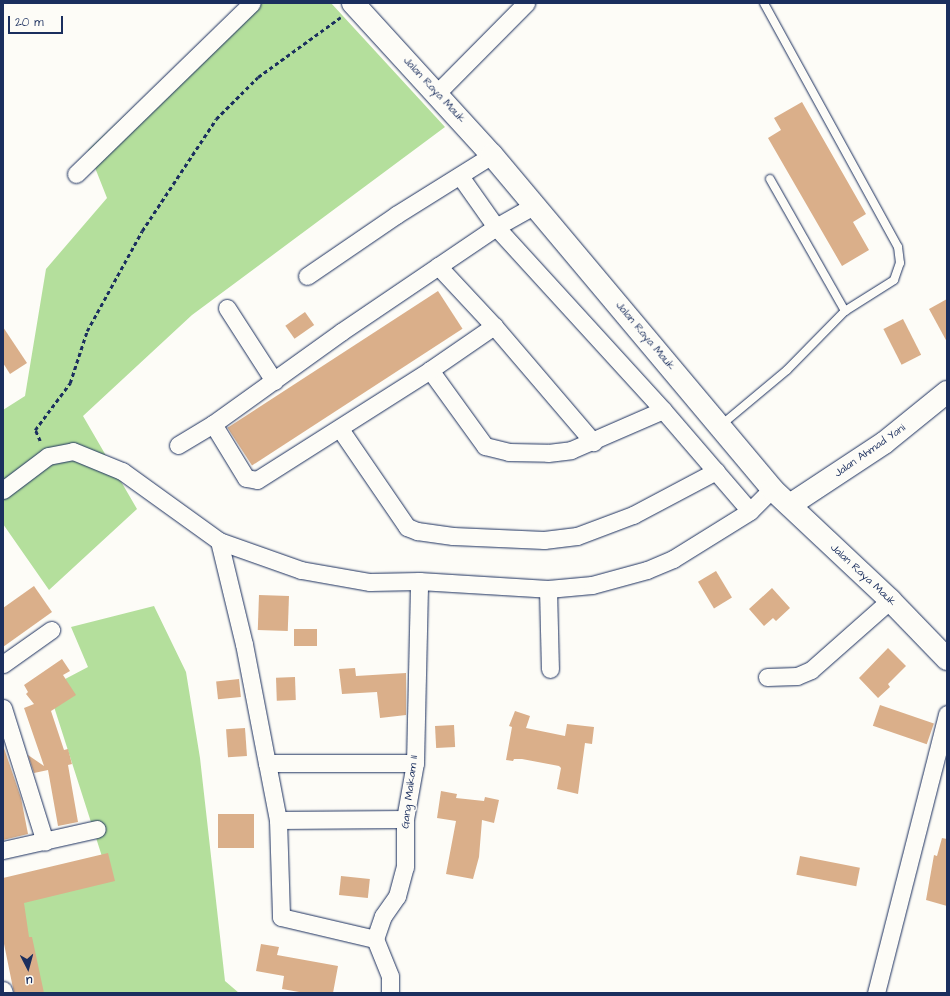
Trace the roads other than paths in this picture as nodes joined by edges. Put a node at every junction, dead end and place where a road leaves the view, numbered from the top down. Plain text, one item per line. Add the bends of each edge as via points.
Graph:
1 (252, 3) edge
2 (526, 3) edge
3 (764, 3) edge
4 (354, 5) edge
5 (437, 93) junction
6 (492, 155) junction
7 (76, 174) dead end
8 (460, 176) junction
9 (770, 180) dead end
10 (535, 205) junction
11 (496, 227) junction
12 (438, 266) junction
13 (307, 276) dead end
14 (227, 308) dead end
15 (845, 311) junction
16 (494, 326) junction
17 (430, 370) junction
18 (274, 381) junction
19 (947, 392) edge
20 (663, 410) junction
21 (213, 424) junction
22 (720, 426) junction
23 (340, 429) junction
24 (594, 442) junction
25 (178, 445) dead end
26 (716, 471) junction
27 (772, 489) junction
28 (3, 490) edge
29 (790, 506) junction
30 (750, 511) junction
31 (219, 541) junction
32 (419, 581) junction
33 (548, 590) junction
34 (890, 600) junction
35 (51, 630) dead end
36 (947, 659) edge
37 (3, 664) edge
38 (550, 669) dead end
39 (767, 677) dead end
40 (3, 708) edge
41 (947, 714) edge
42 (266, 763) junction
43 (415, 763) junction
44 (405, 819) junction
45 (278, 820) junction
46 (97, 829) dead end
47 (45, 842) junction
48 (3, 850) edge
49 (375, 939) junction
50 (390, 993) edge
51 (876, 993) edge

1 - 7 street
2 - 5 street
3 - 15 lane via 898,247 900,263 894,280
4 - 5 main road, Jalan Raya Mauk
5 - 6 main road, Jalan Raya Mauk
6 - 8 street
6 - 10 main road, Jalan Raya Mauk
8 - 11 street
8 - 13 street via 396,214
9 - 15 lane
10 - 11 street
10 - 22 main road, Jalan Raya Mauk
11 - 12 street
11 - 20 street
12 - 16 street
12 - 18 street
14 - 18 street
15 - 22 lane via 787,370
16 - 17 street
16 - 24 street
17 - 23 street
17 - 24 street via 485,446 509,452 548,453 571,450
18 - 21 street
19 - 29 main road, Jalan Ahmad Yani via 884,443
20 - 24 street
20 - 26 street
21 - 23 street via 243,474 251,481 262,478
21 - 25 street
22 - 27 main road, Jalan Raya Mauk
23 - 26 street via 407,527 417,531 453,536 544,540 577,536 634,515
26 - 30 street
27 - 29 main road, Jalan Raya Mauk
27 - 30 street
28 - 31 street via 48,456 73,451 122,472
29 - 34 main road, Jalan Raya Mauk
30 - 33 street via 672,559 647,570 592,586
31 - 32 street via 301,570 370,582
31 - 42 street via 244,644
32 - 33 street
32 - 43 street, Gang Maikam II
33 - 38 street
34 - 36 main road, Jalan Raya Mauk
34 - 39 street via 811,670 797,676
35 - 37 street
40 - 47 street
41 - 51 street
42 - 43 street
42 - 45 street
43 - 44 street, Gang Maikam II
44 - 45 street
44 - 49 street, Gang Maikam II via 405,867 396,896 383,916
45 - 49 street via 281,917
46 - 47 street
47 - 48 street
49 - 50 street via 390,976

